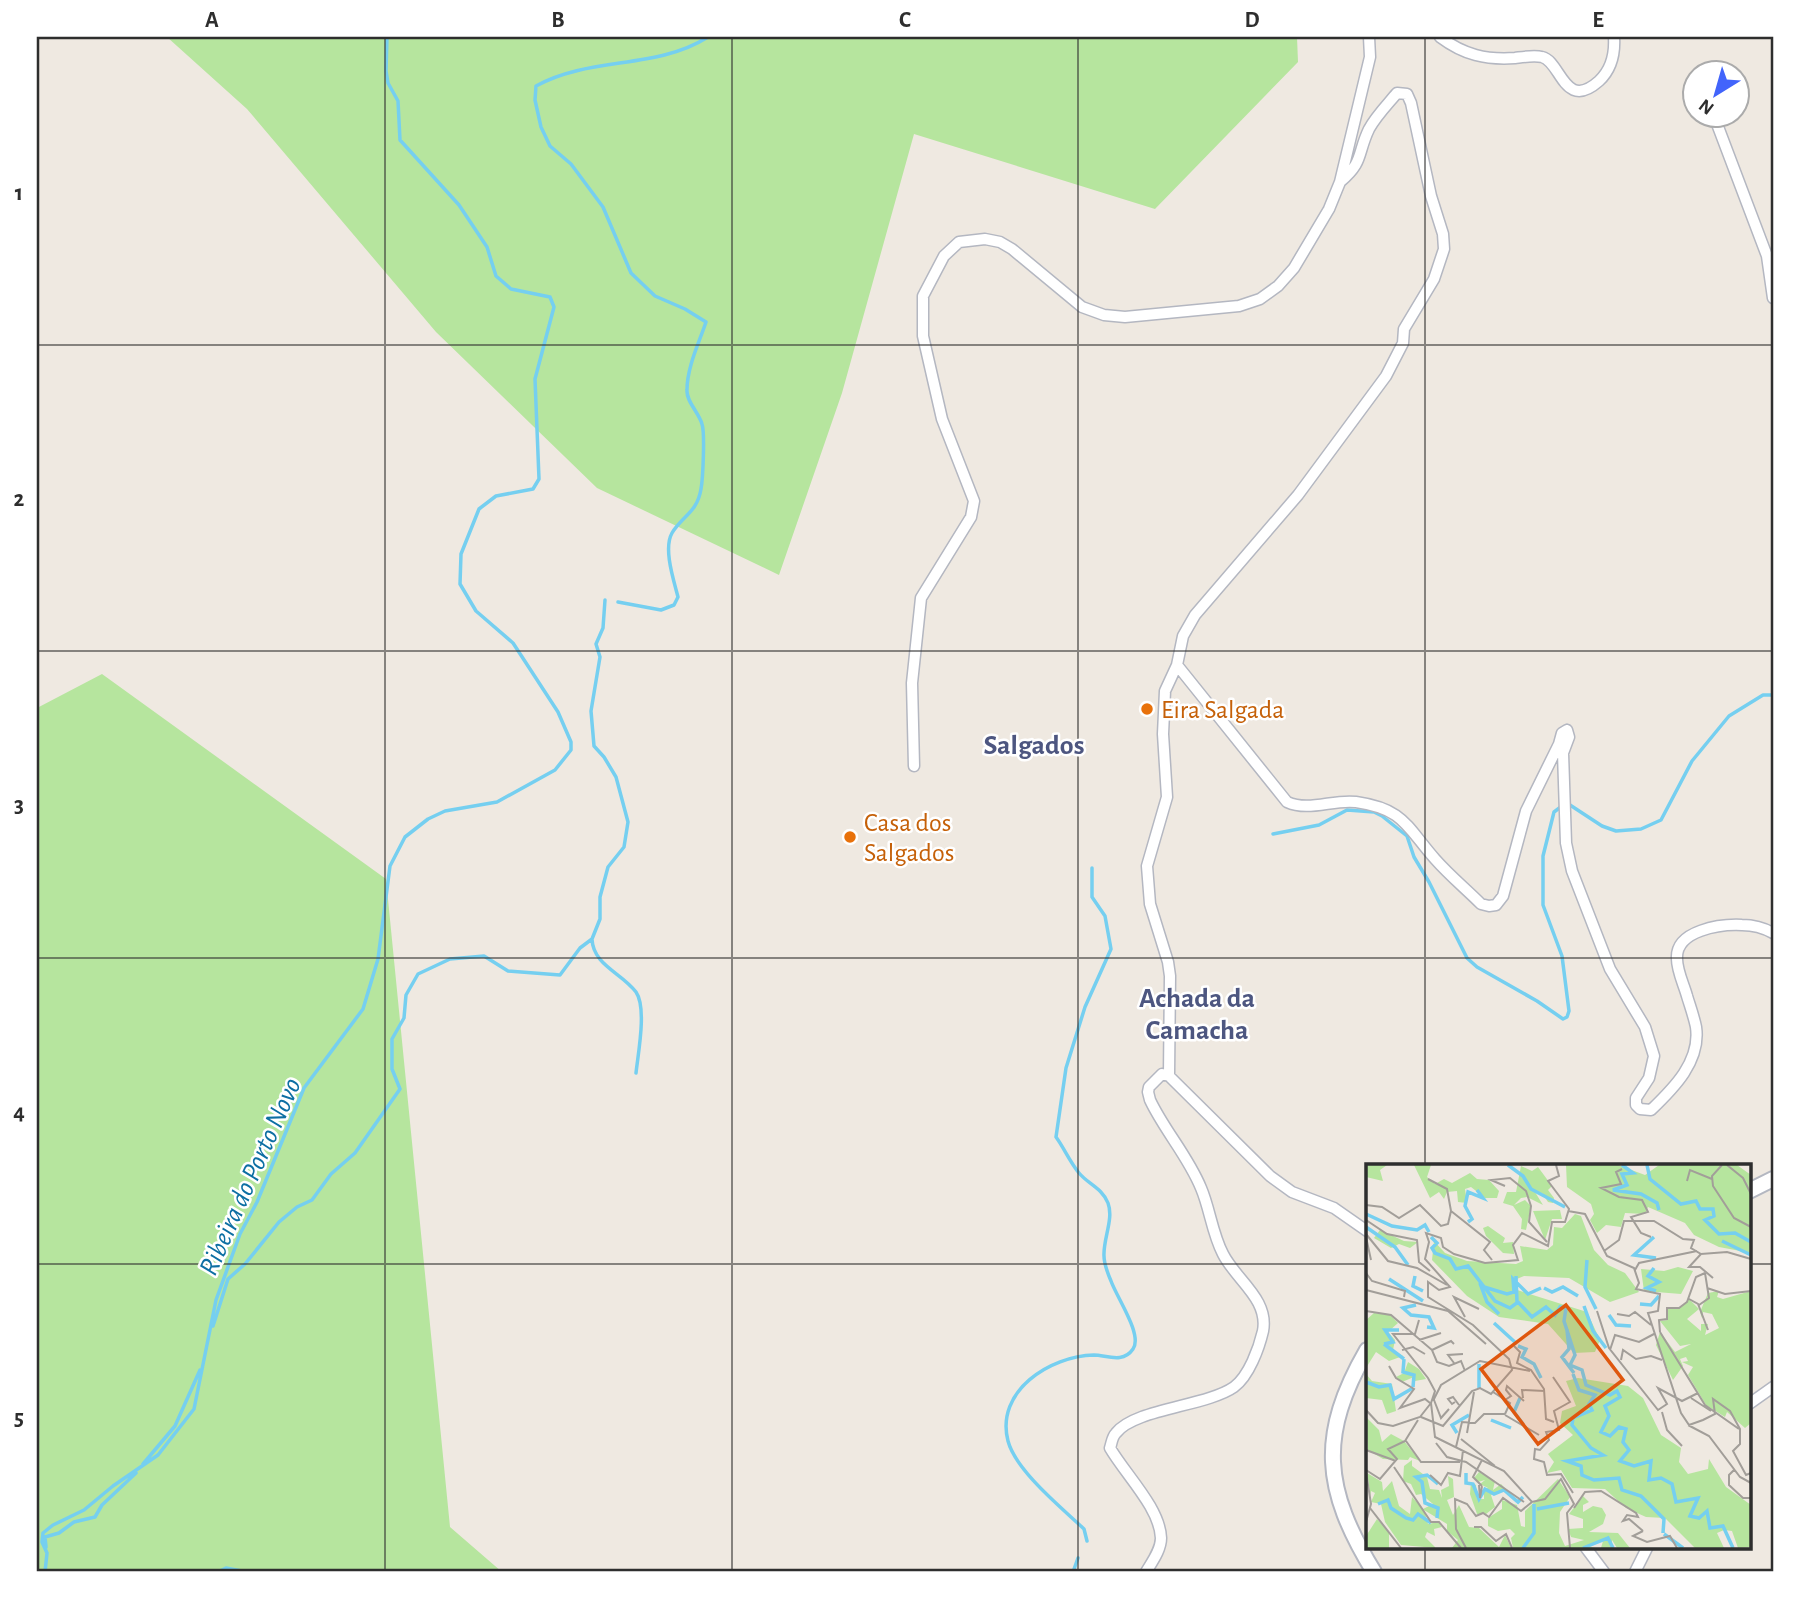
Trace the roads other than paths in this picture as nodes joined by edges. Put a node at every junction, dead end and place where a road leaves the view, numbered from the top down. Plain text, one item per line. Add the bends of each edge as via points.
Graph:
1 (1369, 37) edge
2 (1440, 37) edge
3 (1614, 37) edge
4 (1719, 130) edge
5 (1340, 183) junction
6 (1773, 298) edge
7 (1177, 665) junction
8 (914, 766) dead end
9 (1773, 933) edge
10 (1169, 1076) junction
11 (1773, 1179) edge
12 (1750, 1190) edge
13 (1366, 1230) edge
14 (1366, 1352) edge
15 (1773, 1387) edge
16 (1750, 1403) edge
17 (1588, 1550) edge
18 (1646, 1550) edge
19 (1370, 1570) edge
20 (1146, 1572) edge
21 (1604, 1572) edge
22 (1635, 1572) edge

1 - 5 street via 1370,57
2 - 3 street via 1473,56 1541,56 1576,90 1591,87 1609,69
4 - 6 street via 1766,256
5 - 7 street via 1357,165 1375,119 1397,93 1406,94 1443,234 1440,264 1404,329 1403,343 1386,376 1298,495 1195,615 1183,636
5 - 8 street via 1294,268 1260,299 1240,306 1104,315 1082,307 1000,242 959,242 944,256 923,296 923,336 942,419 974,501 971,517 921,598 912,683
7 - 9 street via 1287,802 1305,807 1352,802 1382,807 1405,820 1436,860 1481,904 1489,906 1503,896 1525,811 1567,730 1563,754 1566,843 1572,871 1610,969 1646,1027 1654,1056 1649,1078 1636,1098 1640,1109 1651,1110 1684,1075 1693,1058 1696,1029 1676,958 1681,945 1692,934 1716,927 1743,925
7 - 10 street via 1165,691 1167,797 1147,866 1150,904 1170,976
10 - 13 street via 1270,1176 1292,1192 1334,1208
10 - 20 street via 1162,1074 1153,1082 1150,1100 1201,1188 1221,1251 1262,1306 1265,1320 1247,1371 1234,1387 1150,1414 1113,1435 1110,1448 1158,1519 1161,1539
11 - 12 main road
14 - 19 main road via 1336,1417 1332,1460 1342,1514
15 - 16 street
17 - 21 street
18 - 22 street

